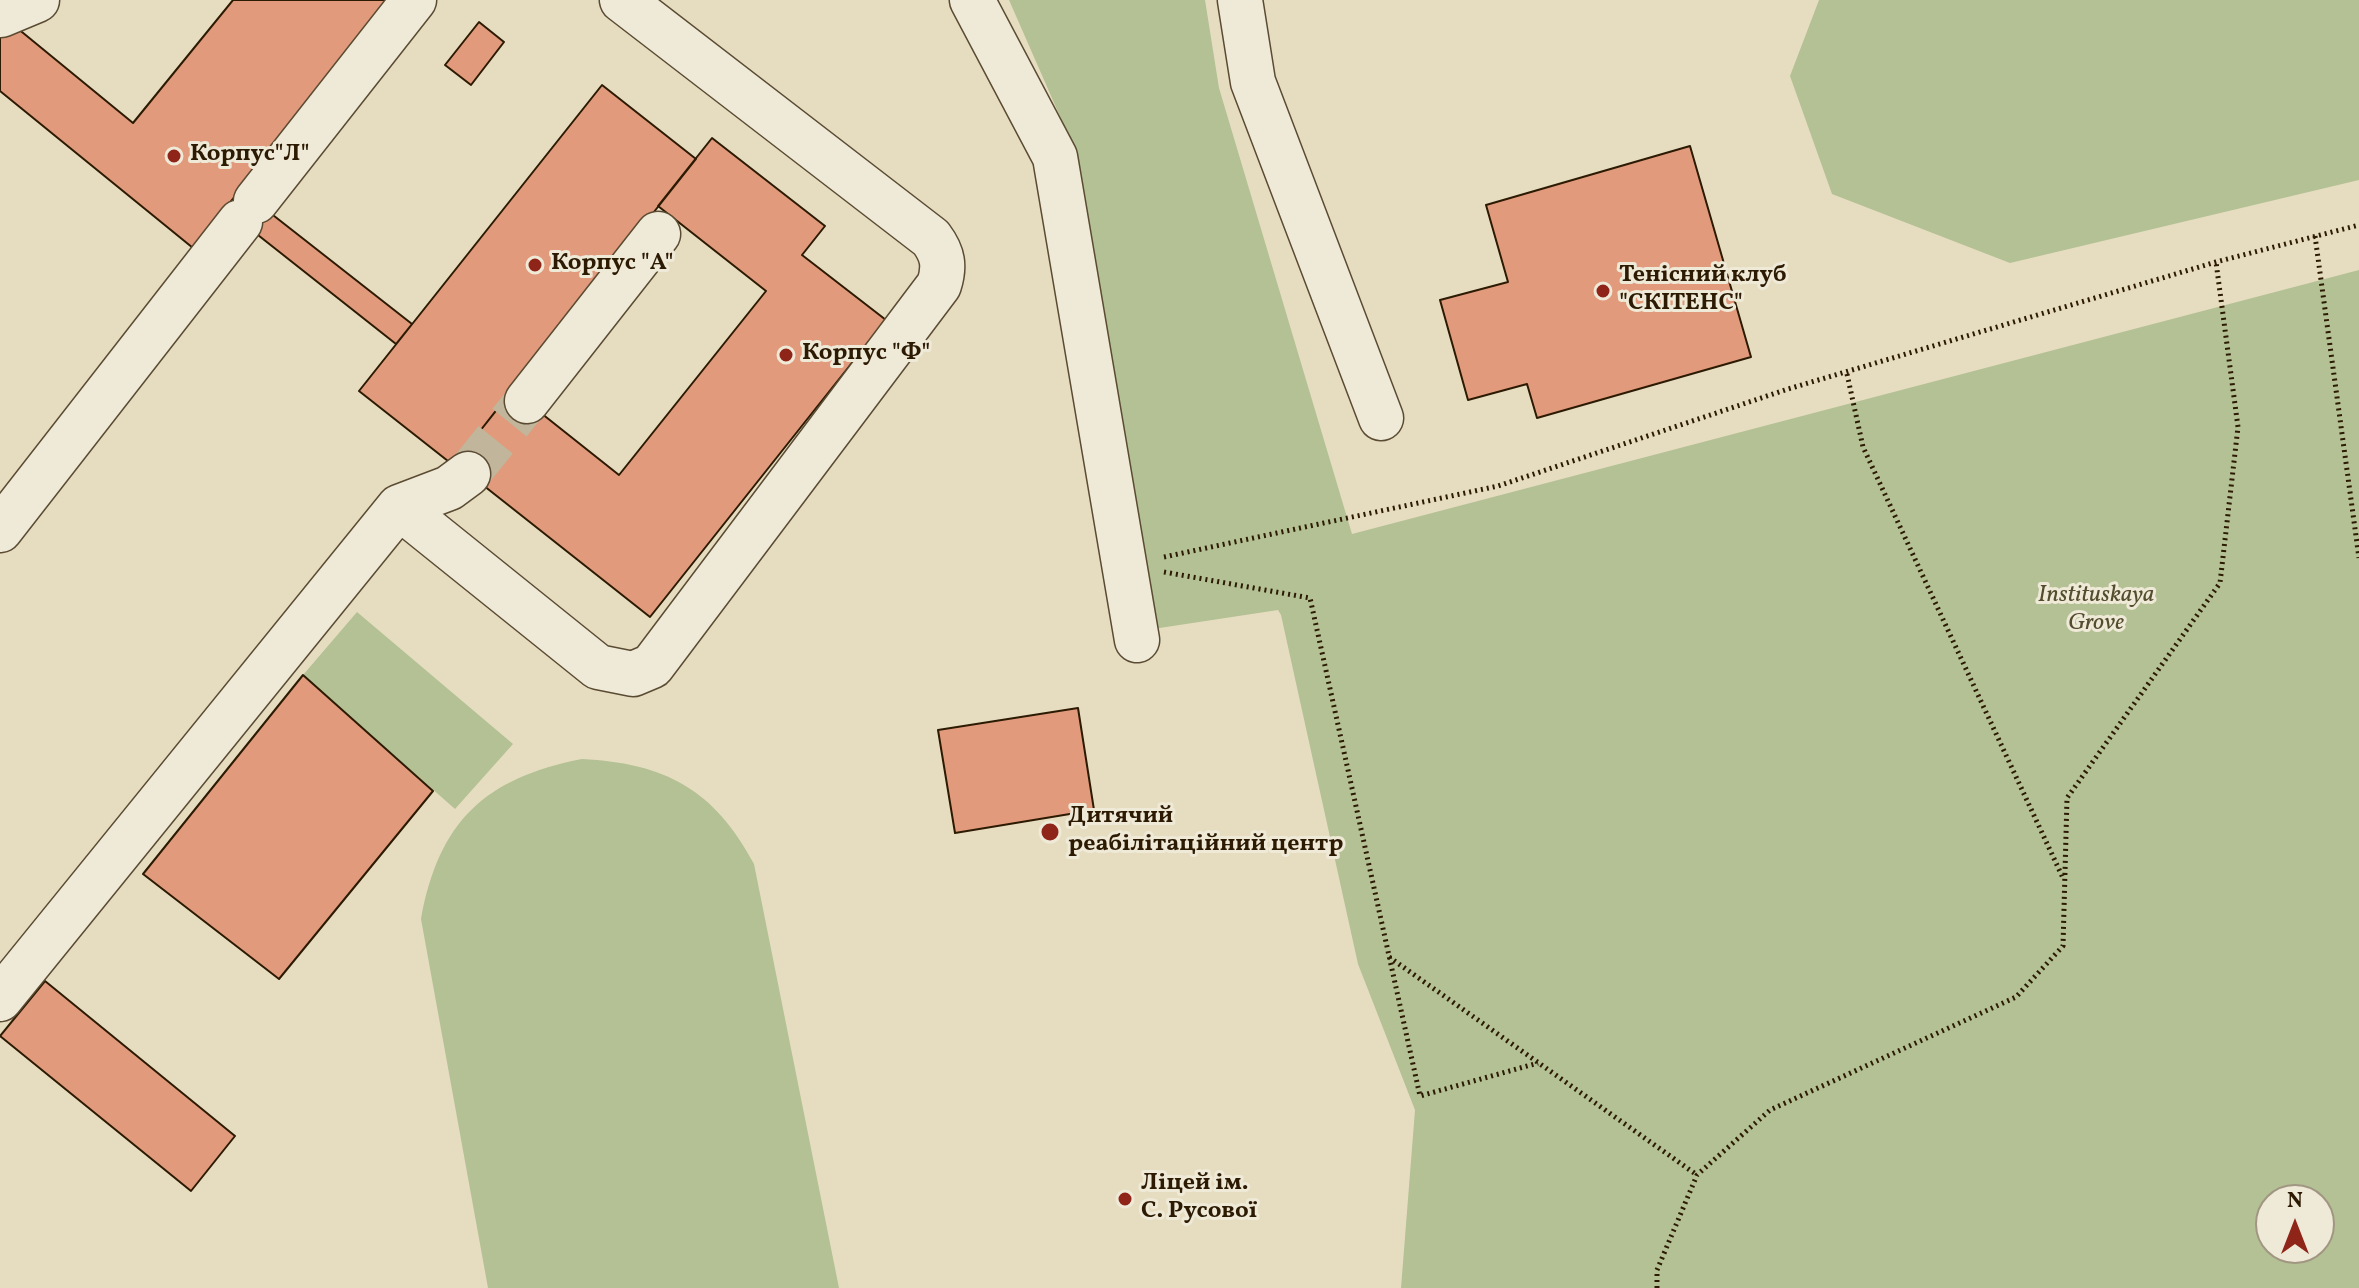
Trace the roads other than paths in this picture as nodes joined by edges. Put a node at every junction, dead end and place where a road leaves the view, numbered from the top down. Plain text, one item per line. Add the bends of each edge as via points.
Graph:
1 (37, 0) edge
2 (414, 0) edge
3 (622, 0) edge
4 (972, 0) edge
5 (1240, 0) edge
6 (1, 15) edge
7 (658, 234) dead end
8 (527, 401) tunnel mouth
9 (1381, 418) dead end
10 (468, 474) tunnel mouth
11 (399, 507) junction
12 (0, 530) edge
13 (1137, 640) dead end
14 (0, 999) edge

1 - 6 lane
2 - 12 lane
3 - 11 lane via 931,238 942,251 939,285 652,666 633,674 598,667
4 - 13 lane via 1055,157
5 - 9 lane via 1253,82
7 - 8 lane
10 - 11 lane via 449,488
11 - 14 lane

